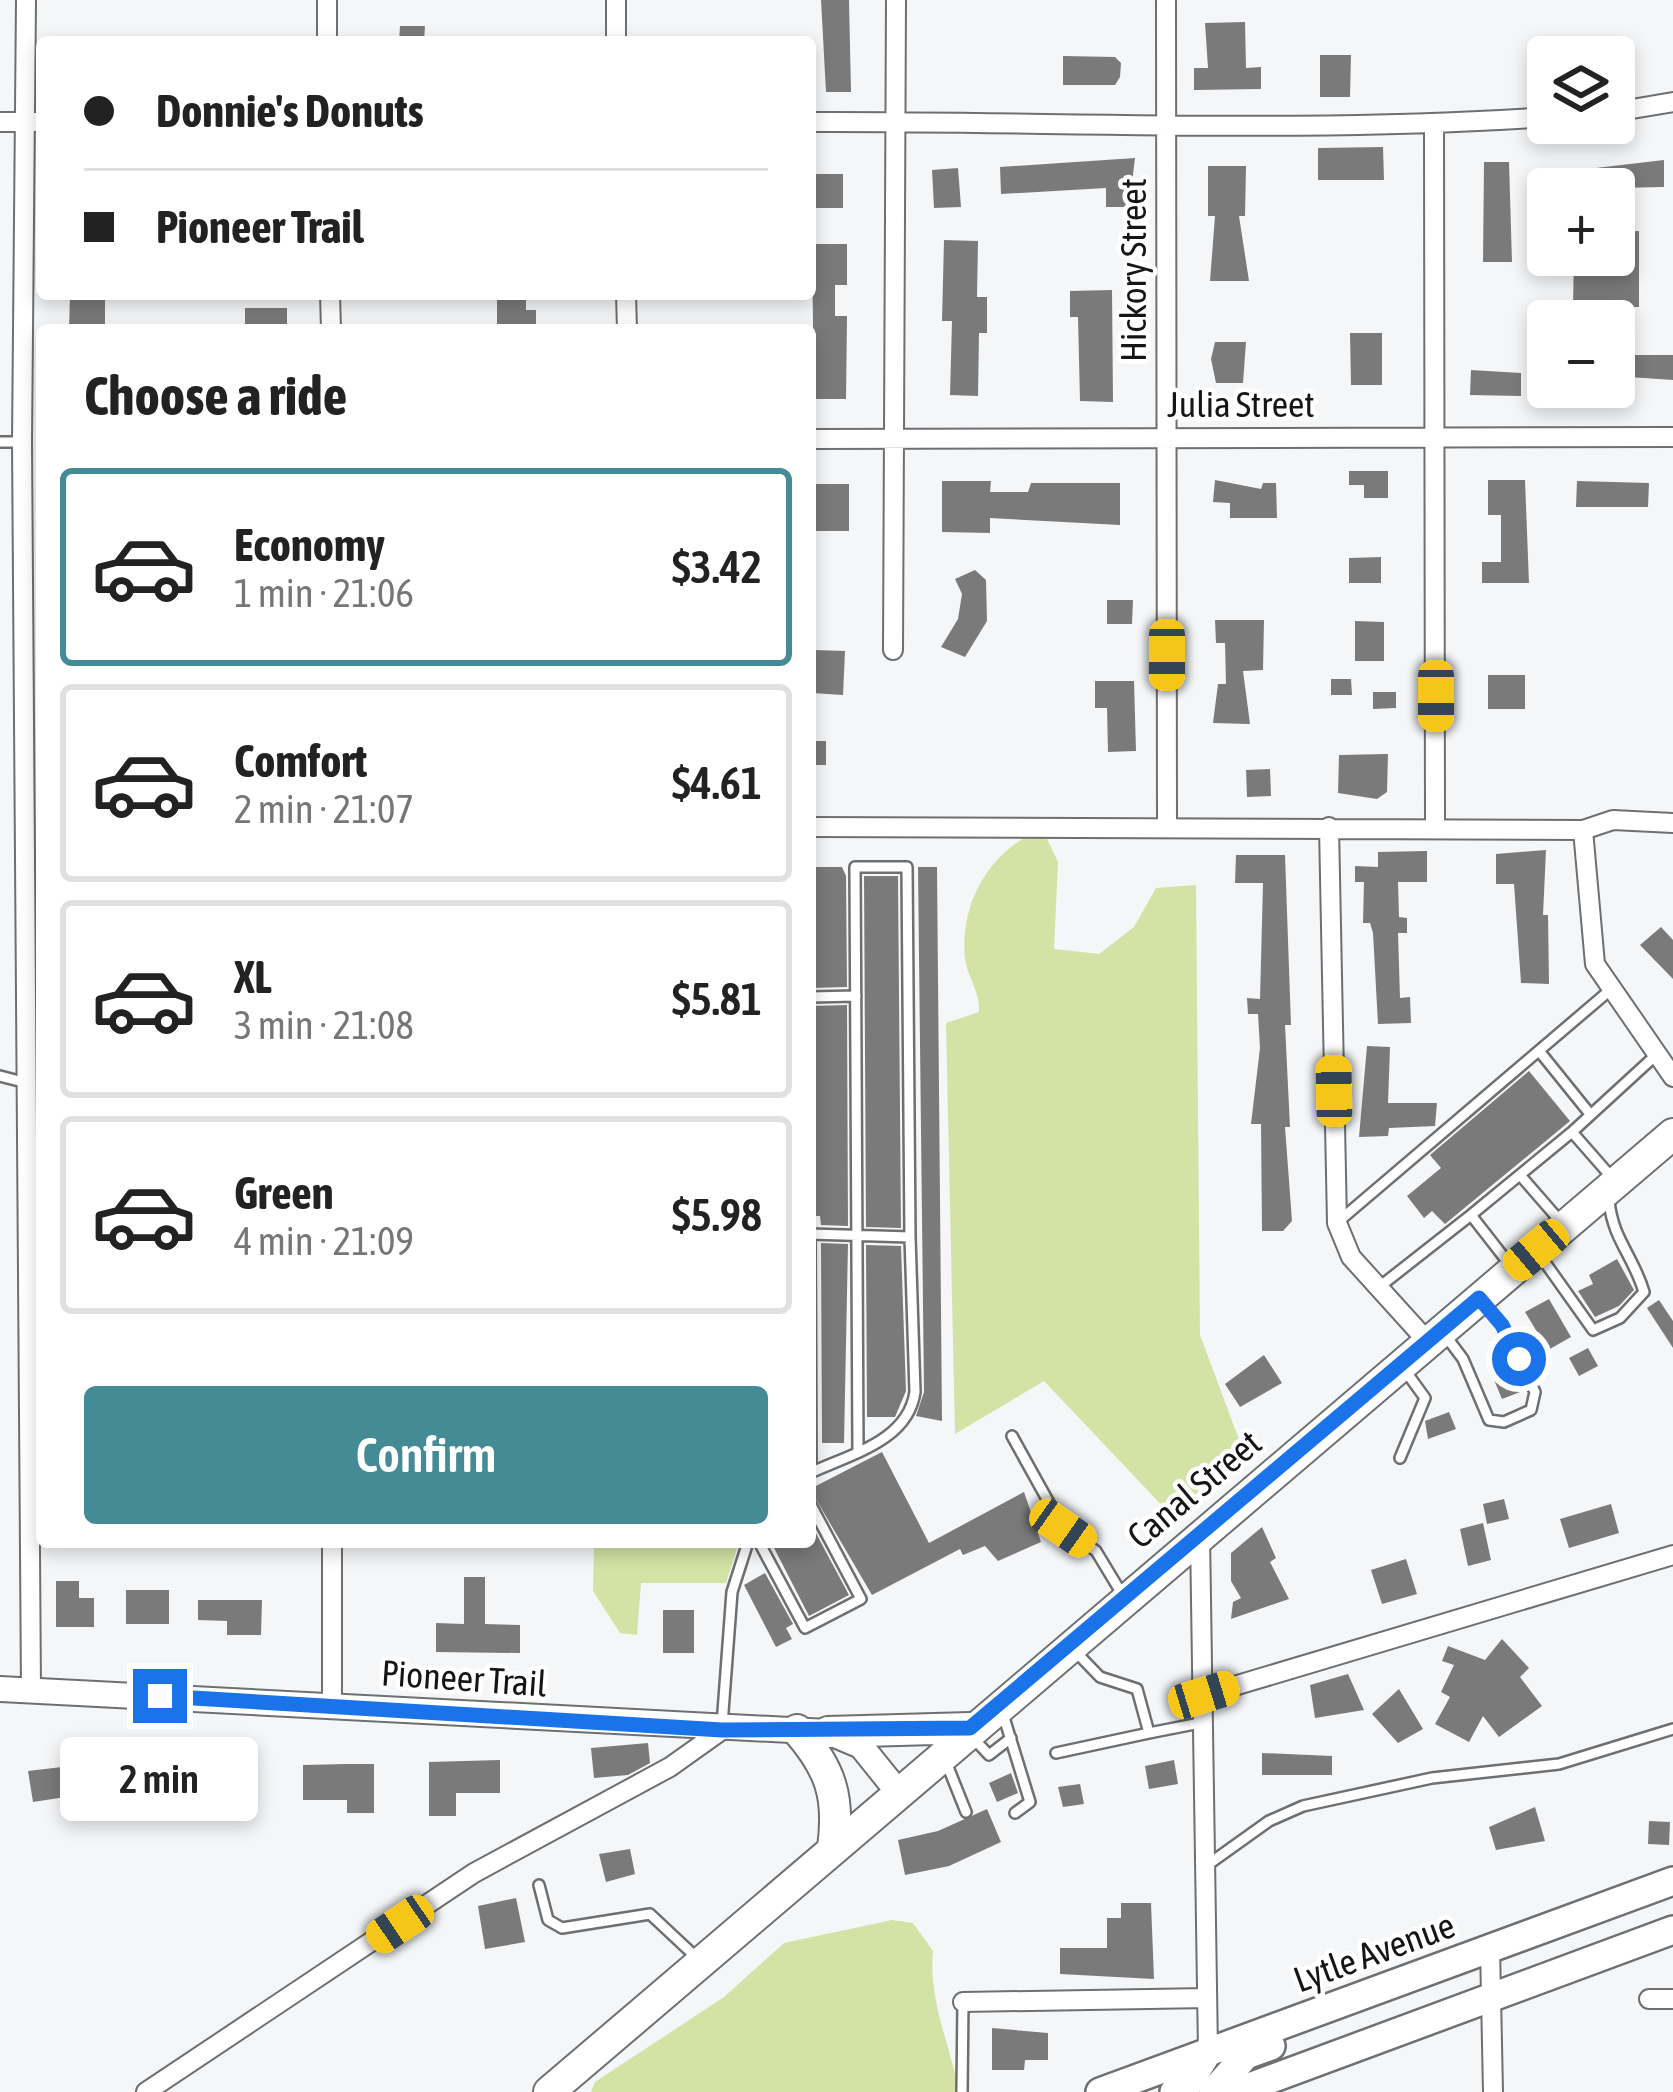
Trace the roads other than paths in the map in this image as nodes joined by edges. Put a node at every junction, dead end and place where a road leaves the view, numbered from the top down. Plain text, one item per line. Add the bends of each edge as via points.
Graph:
1 (26, 0) edge
2 (327, 0) edge
3 (616, 0) edge
4 (896, 0) edge
5 (1166, 0) edge
6 (327, 36) edge
7 (616, 36) edge
8 (1673, 102) edge
9 (1635, 108) edge
10 (1527, 118) edge
11 (0, 122) edge
12 (34, 122) edge
13 (816, 122) edge
14 (896, 122) junction
15 (1434, 125) junction
16 (1166, 127) junction
17 (1436, 436) junction
18 (1673, 437) edge
19 (894, 438) junction
20 (1167, 438) junction
21 (816, 439) edge
22 (0, 442) edge
23 (32, 442) edge
24 (892, 650) dead end
25 (1673, 823) edge
26 (1435, 826) junction
27 (816, 827) edge
28 (1329, 827) junction
29 (1167, 828) junction
30 (1583, 830) junction
31 (1609, 991) junction
32 (816, 997) edge
33 (856, 997) junction
34 (1540, 1052) junction
35 (1656, 1055) junction
36 (0, 1076) edge
37 (1673, 1077) edge
38 (27, 1083) junction
39 (1590, 1114) junction
40 (1572, 1132) junction
41 (1673, 1134) edge
42 (1520, 1175) junction
43 (1612, 1186) junction
44 (1471, 1215) junction
45 (1337, 1223) junction
46 (1564, 1226) junction
47 (857, 1232) junction
48 (816, 1234) edge
49 (910, 1237) junction
50 (1525, 1260) junction
51 (1378, 1288) junction
52 (1479, 1298) junction
53 (1434, 1336) junction
54 (1401, 1365) junction
55 (1012, 1436) dead end
56 (858, 1451) junction
57 (1400, 1458) dead end
58 (816, 1471) edge
59 (816, 1514) edge
60 (1200, 1535) junction
61 (332, 1548) edge
62 (746, 1548) edge
63 (762, 1548) edge
64 (1673, 1555) edge
65 (1125, 1599) junction
66 (1069, 1645) junction
67 (0, 1689) edge
68 (31, 1690) junction
69 (1204, 1695) junction
70 (1000, 1703) junction
71 (332, 1706) junction
72 (1204, 1722) junction
73 (722, 1730) junction
74 (968, 1730) junction
75 (1673, 1730) edge
76 (813, 1731) junction
77 (1149, 1733) junction
78 (1011, 1738) junction
79 (942, 1753) junction
80 (1056, 1753) dead end
81 (898, 1792) junction
82 (966, 1812) dead end
83 (1015, 1813) dead end
84 (833, 1848) junction
85 (1206, 1866) junction
86 (1673, 1881) edge
87 (538, 1885) dead end
88 (1673, 1930) edge
89 (1490, 1947) junction
90 (700, 1962) junction
91 (1413, 1976) junction
92 (1207, 1998) junction
93 (1492, 1998) junction
94 (1649, 1999) dead end
95 (1673, 1999) edge
96 (963, 2002) joint
97 (1208, 2052) junction
98 (558, 2087) edge
99 (146, 2092) edge
100 (962, 2092) edge
101 (1100, 2092) edge
102 (1174, 2092) edge
103 (1213, 2092) edge
104 (1236, 2092) edge
105 (1493, 2092) edge

1 - 12 street
2 - 6 street
3 - 7 street
4 - 14 street
5 - 16 street, Hickory Street
8 - 9 street
10 - 15 street
11 - 12 street
12 - 23 street
13 - 14 street
14 - 16 street
14 - 19 street
15 - 16 street
15 - 17 street
16 - 20 street, Hickory Street
17 - 18 street, Julia Street
17 - 20 street, Julia Street
17 - 26 street
19 - 20 street, Julia Street
19 - 21 street, Julia Street
19 - 24 street
20 - 29 street, Hickory Street
22 - 23 lane
23 - 38 street
25 - 30 street via 1613,820
26 - 28 street
26 - 30 street
27 - 29 street
28 - 29 street
28 - 45 street
30 - 31 street via 1595,964
31 - 34 lane
31 - 35 street
32 - 33 lane
33 - 47 lane
33 - 49 lane via 855,867 907,867
34 - 39 lane
34 - 45 lane
35 - 37 street
35 - 39 lane
36 - 38 lane
38 - 68 street
39 - 40 lane
40 - 42 lane
40 - 43 lane
41 - 43 main road, Canal Street
42 - 44 lane
42 - 46 lane
43 - 46 main road, Canal Street
43 - 50 lane via 1612,1234 1636,1265 1644,1292 1636,1306 1592,1330 1566,1285
44 - 50 lane
44 - 51 lane
45 - 51 street via 1351,1258
46 - 50 main road, Canal Street
47 - 48 lane
47 - 49 lane
47 - 56 lane
49 - 56 lane via 911,1415
50 - 52 main road, Canal Street
51 - 53 street
52 - 53 main road, Canal Street
52 - 53 lane via 1535,1392 1531,1410 1489,1420 1463,1359
53 - 54 main road, Canal Street
54 - 57 lane via 1425,1398
54 - 60 main road, Canal Street
55 - 65 lane via 1063,1528 1096,1551
56 - 58 lane
59 - 63 lane via 861,1599 805,1628
60 - 65 main road, Canal Street
60 - 69 street
61 - 71 street
62 - 73 lane via 732,1592
64 - 69 street
65 - 66 main road, Canal Street
66 - 70 main road, Canal Street
66 - 77 lane via 1100,1677 1137,1689
67 - 68 street, Pioneer Trail
68 - 71 street, Pioneer Trail
69 - 72 street
70 - 74 main road, Canal Street
70 - 78 lane
71 - 73 street, Pioneer Trail
72 - 77 lane
72 - 85 street
73 - 76 street, Pioneer Trail
73 - 99 street via 670,1767 474,1873
74 - 76 main road
74 - 78 lane via 989,1755
74 - 79 main road, Canal Street
75 - 85 lane via 1558,1764 1432,1778 1303,1806
76 - 81 street via 861,1746
76 - 84 main road via 835,1786
77 - 80 lane
78 - 83 lane via 1030,1802
79 - 81 main road, Canal Street
79 - 82 lane
81 - 84 main road, Canal Street
84 - 90 main road, Canal Street
85 - 92 street
86 - 89 main road, Lytle Avenue
87 - 90 lane via 548,1920 562,1928 650,1914
88 - 93 main road
89 - 91 main road, Lytle Avenue
89 - 93 street
90 - 98 main road, Canal Street
91 - 97 main road, Lytle Avenue
91 - 103 main road via 1372,2008 1246,2055
92 - 96 street
92 - 97 street
93 - 104 main road
93 - 105 street
94 - 95 street
96 - 100 lane
97 - 101 main road, Lytle Avenue
97 - 102 main road

